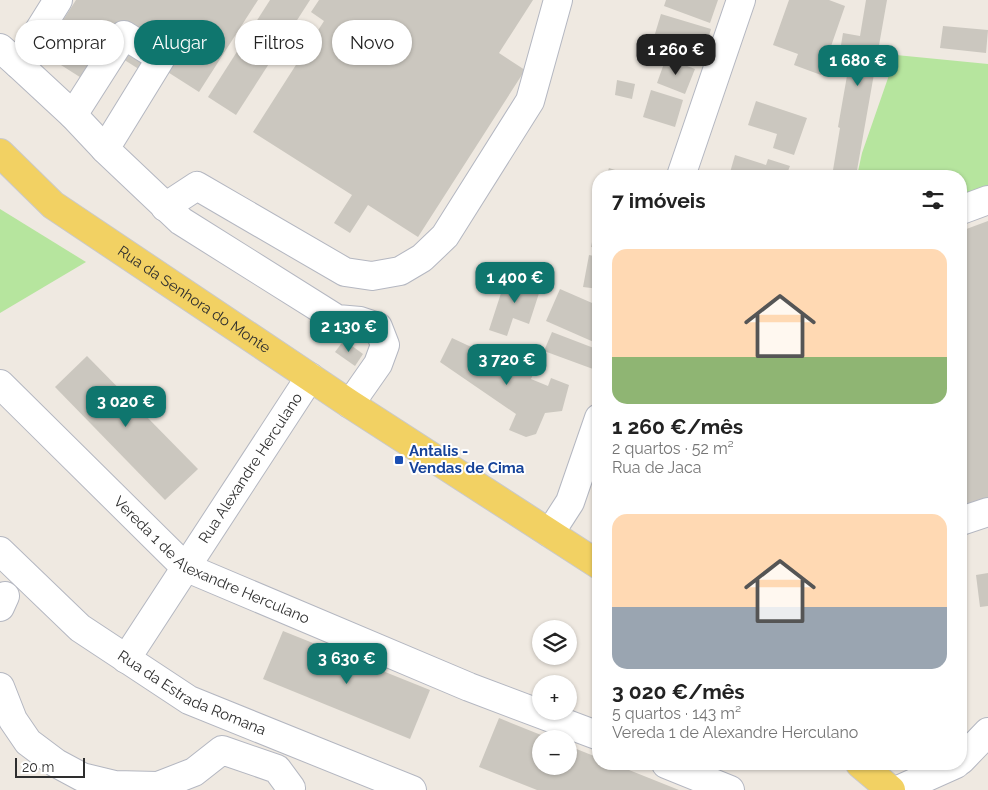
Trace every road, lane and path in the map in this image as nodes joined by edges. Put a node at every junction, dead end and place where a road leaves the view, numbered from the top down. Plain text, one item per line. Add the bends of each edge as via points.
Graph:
1 (58, 0) edge
2 (558, 0) edge
3 (741, 0) edge
4 (9, 56) edge
5 (73, 115) junction
6 (105, 149) junction
7 (0, 153) edge
8 (683, 170) edge
9 (988, 200) edge
10 (165, 207) junction
11 (967, 208) edge
12 (310, 377) junction
13 (0, 384) edge
14 (350, 404) junction
15 (592, 438) edge
16 (988, 512) edge
17 (967, 519) edge
18 (550, 533) junction
19 (0, 550) edge
20 (592, 560) edge
21 (185, 567) junction
22 (126, 659) junction
23 (0, 687) edge
24 (988, 732) edge
25 (592, 733) edge
26 (967, 754) edge
27 (681, 770) edge
28 (867, 770) edge
29 (944, 770) edge
30 (957, 770) edge
31 (292, 789) edge
32 (412, 790) edge
33 (730, 790) edge
34 (892, 790) edge
35 (898, 790) edge
36 (953, 790) edge

1 - 4 street
2 - 10 street via 530,101 445,236 422,258 400,271 372,276 345,272 197,186
3 - 8 street
4 - 5 street
5 - 6 street
5 - 6 street via 124,35 162,58
6 - 10 street
7 - 12 main road, Rua da Senhora do Monte via 53,205
9 - 11 street
10 - 14 street via 181,221 337,319 378,327 385,345 378,364
12 - 14 main road, Rua da Senhora do Monte
12 - 21 street, Rua Alexandre Herculano
13 - 21 street, Vereda 1 de Alexandre Herculano
14 - 18 main road, Rua da Senhora do Monte
15 - 18 street via 570,502
16 - 17 street
18 - 20 main road, Rua da Senhora do Monte
19 - 22 street, Rua da Estrada Romana via 80,628
21 - 22 street, Rua Alexandre Herculano
21 - 25 street, Vereda 1 de Alexandre Herculano via 469,688
22 - 32 street, Rua da Estrada Romana via 189,700
23 - 31 street via 13,720 28,742 82,777 115,785 158,786 194,772 222,750 277,769
24 - 26 street
27 - 33 street
28 - 34 main road
29 - 35 street
30 - 36 street

